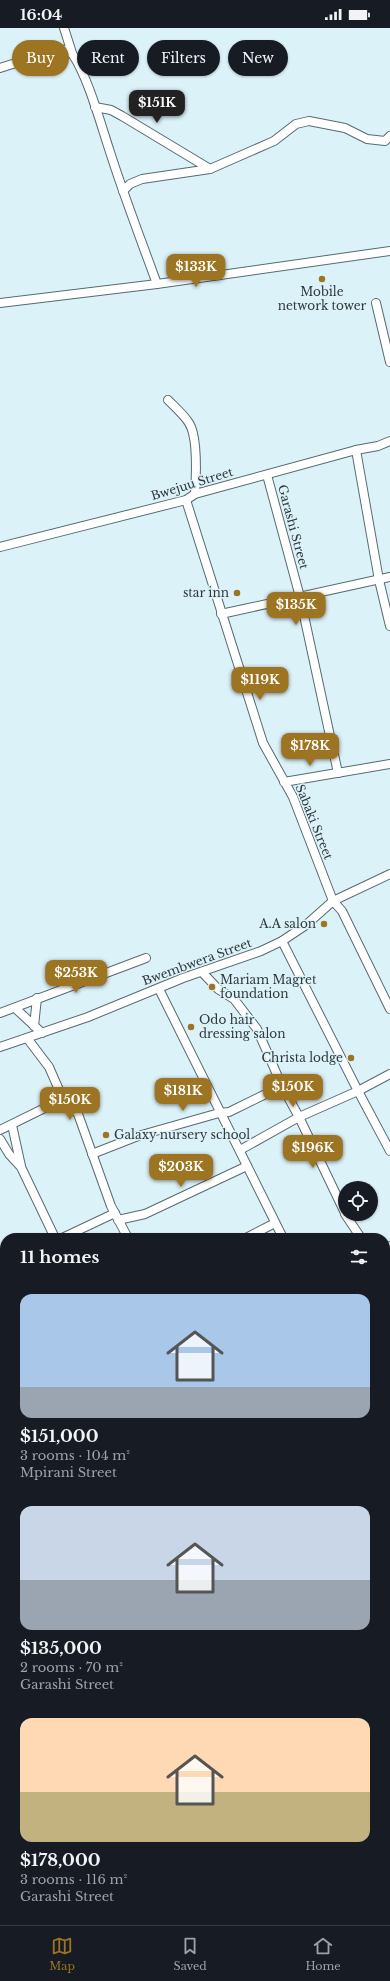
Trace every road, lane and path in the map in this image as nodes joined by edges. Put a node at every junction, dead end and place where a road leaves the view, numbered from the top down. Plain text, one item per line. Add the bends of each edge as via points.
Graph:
1 (64, 28) edge
2 (72, 53) junction
3 (0, 68) edge
4 (95, 107) junction
5 (390, 136) edge
6 (210, 169) junction
7 (122, 191) junction
8 (390, 251) edge
9 (157, 284) junction
10 (0, 303) edge
11 (376, 303) dead end
12 (390, 362) edge
13 (168, 400) dead end
14 (390, 441) edge
15 (356, 450) junction
16 (266, 475) junction
17 (195, 494) junction
18 (186, 500) junction
19 (1, 544) edge
20 (390, 577) edge
21 (379, 580) junction
22 (300, 597) junction
23 (221, 614) junction
24 (390, 626) edge
25 (390, 764) edge
26 (338, 773) junction
27 (284, 782) junction
28 (390, 874) edge
29 (333, 901) junction
30 (282, 941) junction
31 (146, 958) dead end
32 (202, 972) junction
33 (159, 989) junction
34 (37, 998) junction
35 (14, 1008) junction
36 (390, 1009) edge
37 (0, 1013) edge
38 (34, 1026) junction
39 (42, 1033) junction
40 (27, 1038) junction
41 (0, 1047) edge
42 (390, 1074) edge
43 (282, 1086) junction
44 (358, 1091) junction
45 (63, 1099) junction
46 (219, 1113) junction
47 (299, 1117) junction
48 (12, 1125) junction
49 (0, 1130) edge
50 (0, 1139) edge
51 (240, 1150) junction
52 (390, 1151) edge
53 (92, 1154) junction
54 (247, 1166) junction
55 (21, 1167) junction
56 (338, 1199) edge
57 (117, 1216) junction
58 (350, 1221) edge
59 (275, 1223) junction
60 (53, 1233) edge
61 (74, 1233) edge
62 (126, 1233) edge
63 (256, 1233) edge
64 (280, 1233) edge
65 (358, 1233) edge

1 - 2 street
2 - 3 street via 64,49 56,50
2 - 4 street
4 - 6 street via 111,110
4 - 7 street
5 - 6 street via 385,141 367,138 345,128 309,121 296,124 274,141
6 - 7 street via 142,179
7 - 9 street
8 - 9 street
9 - 10 street
11 - 12 street
13 - 17 street via 192,429 196,466
14 - 15 street, Bwejuu Street
15 - 16 street, Bwejuu Street
15 - 21 street
16 - 17 street, Bwejuu Street
16 - 22 street, Garashi Street
17 - 18 street, Bwejuu Street
18 - 19 street, Bwejuu Street
18 - 23 street, Sabaki Street
20 - 21 street
21 - 22 street
21 - 24 street
22 - 23 street
22 - 26 street, Garashi Street
23 - 27 street, Sabaki Street via 263,743
25 - 26 street
26 - 27 street
27 - 29 street, Sabaki Street via 293,796
28 - 29 street, Bwembwera Street
29 - 30 street, Bwembwera Street via 306,925
29 - 36 street, Sabaki Street via 342,911
30 - 32 street, Bwembwera Street
30 - 44 street
31 - 34 street
32 - 33 street, Bwembwera Street
32 - 43 street via 234,999 257,1030
33 - 39 street, Bwembwera Street
33 - 46 street
34 - 35 street
34 - 38 street
35 - 37 street
35 - 38 street
38 - 39 street
39 - 40 street, Bwembwera Street
40 - 41 street, Bwembwera Street
40 - 45 street via 49,1067
42 - 44 street
43 - 46 street via 229,1112
43 - 47 street
44 - 47 street
44 - 52 street
45 - 48 street
45 - 53 street via 78,1114
46 - 51 street
46 - 53 street via 138,1136
47 - 51 street
47 - 56 street
48 - 49 street
48 - 55 street
50 - 55 street
51 - 54 street
53 - 57 street
54 - 57 street via 145,1214
54 - 59 street
55 - 60 street
57 - 61 street
57 - 62 street
58 - 65 street
59 - 63 street
59 - 64 street

